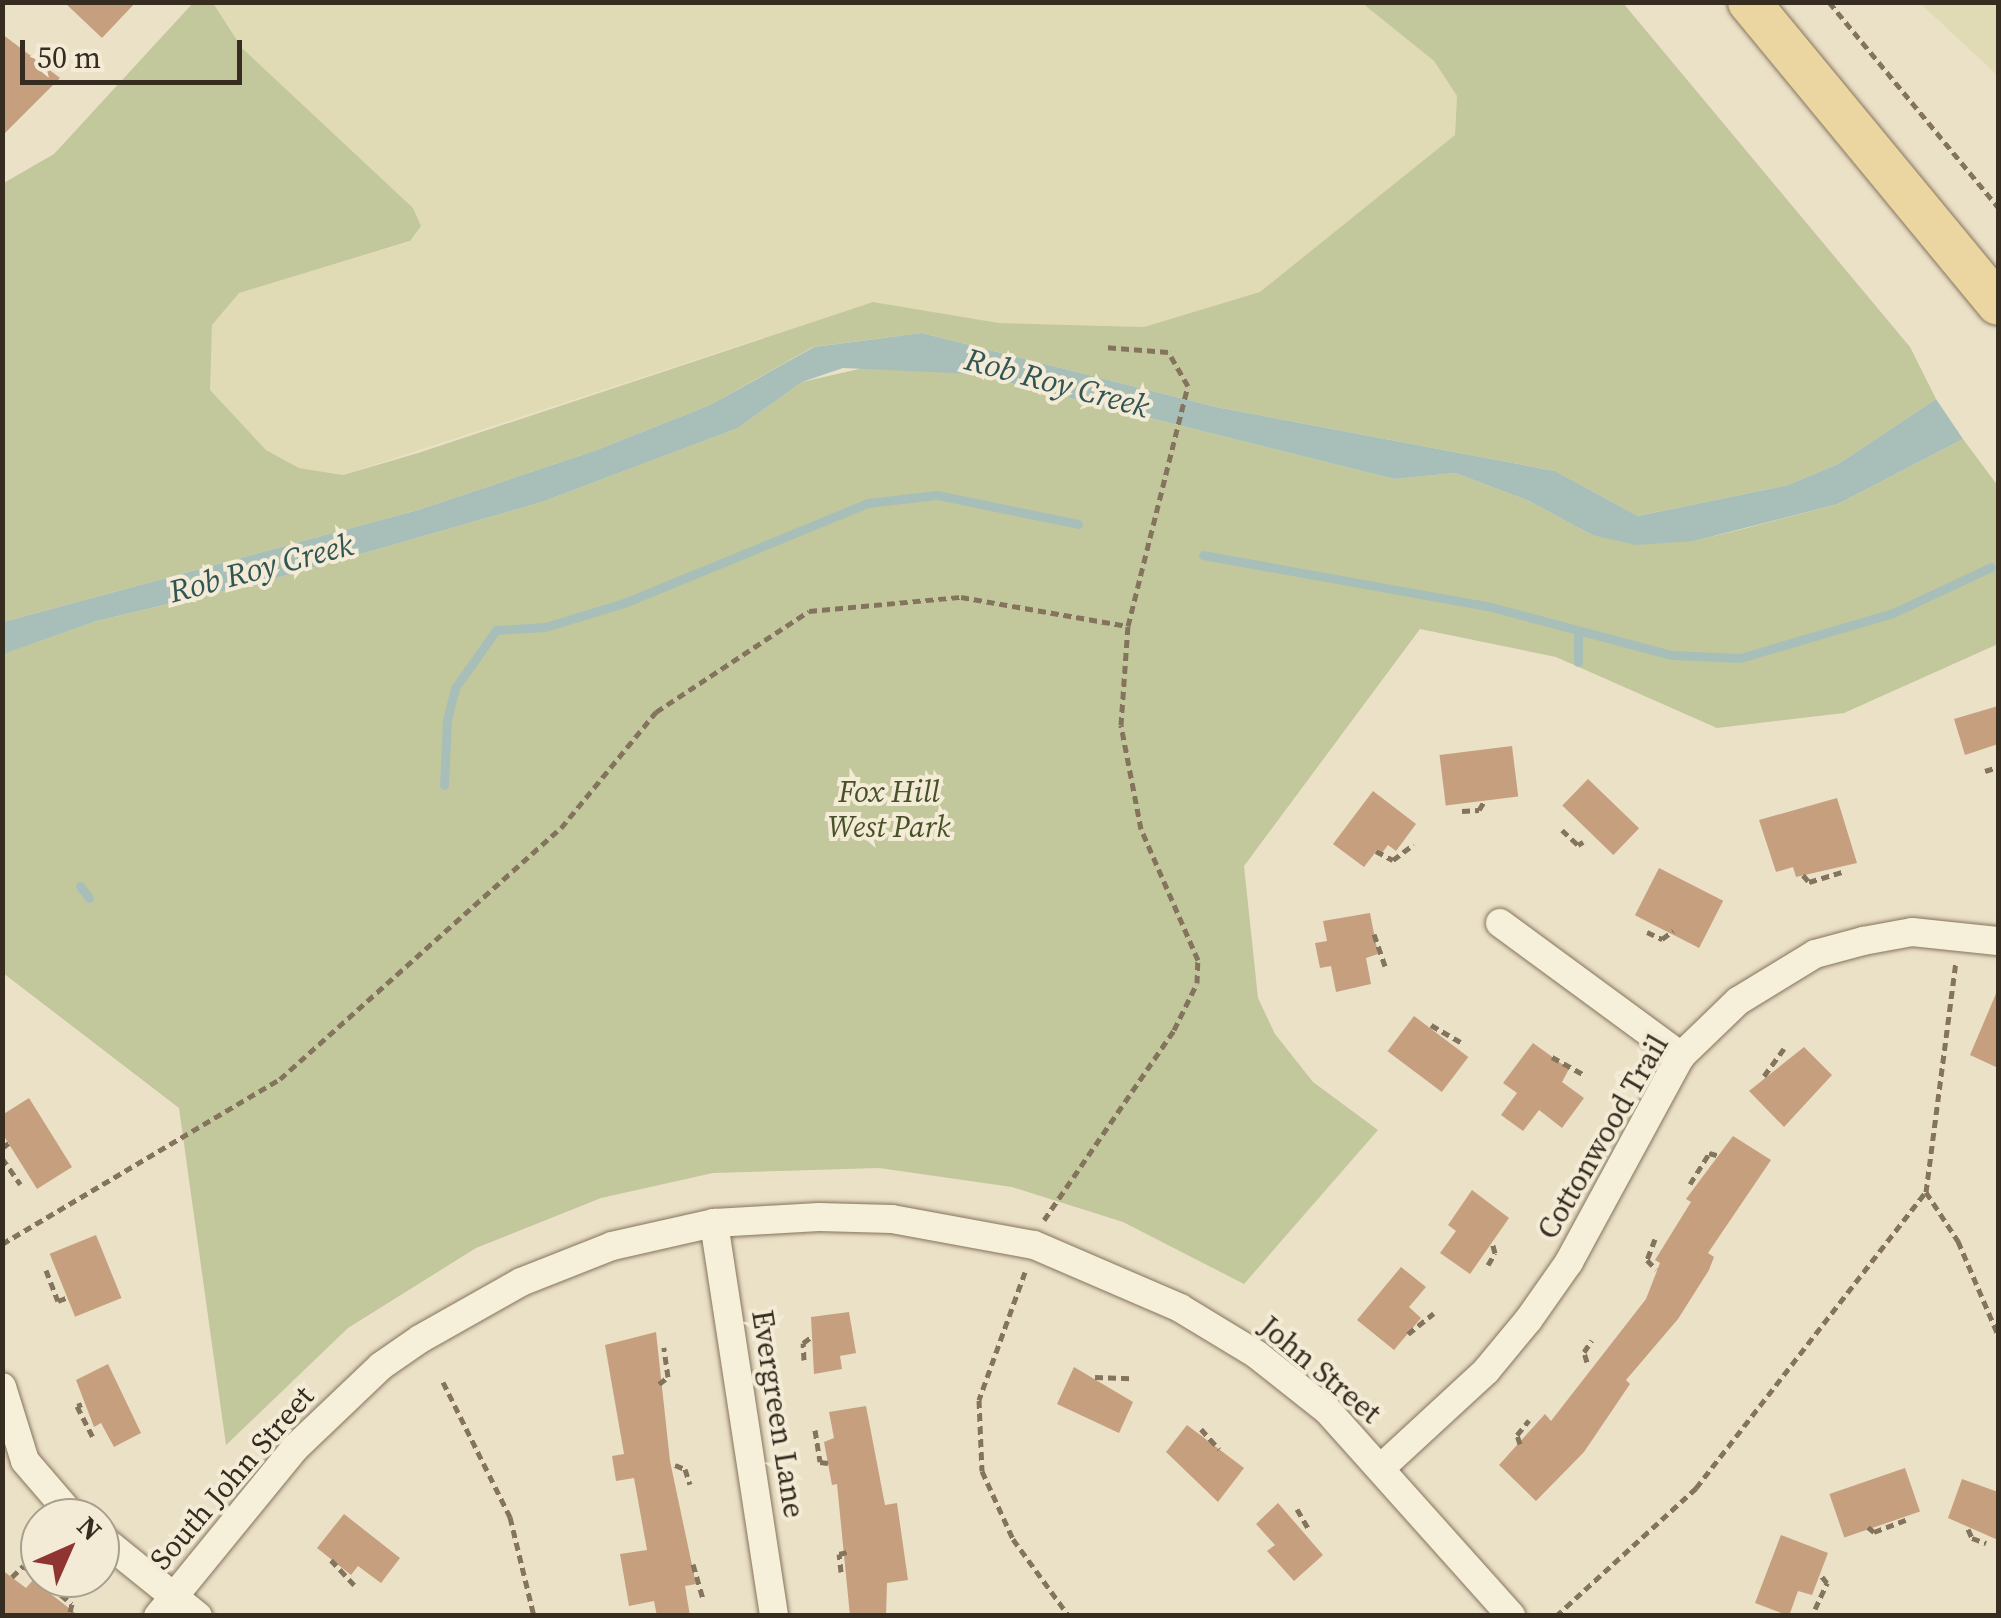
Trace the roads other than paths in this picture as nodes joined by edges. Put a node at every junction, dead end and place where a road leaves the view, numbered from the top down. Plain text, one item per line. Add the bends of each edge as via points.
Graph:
1 (1749, 2) edge
2 (1998, 304) edge
3 (1500, 923) dead end
4 (1998, 941) edge
5 (1681, 1056) junction
6 (714, 1223) junction
7 (1035, 1245) joint
8 (2, 1387) edge
9 (1382, 1466) junction
10 (57, 1498) edge
11 (120, 1558) edge
12 (166, 1605) edge
13 (198, 1616) edge
14 (774, 1616) edge
15 (1511, 1616) edge

1 - 2 main road
3 - 5 street
4 - 5 street, Cottonwood Trail via 1912,932 1815,954 1738,1001
5 - 9 street, Cottonwood Trail via 1569,1262 1529,1319 1486,1370
6 - 7 street, South John Street via 892,1220
6 - 12 street, South John Street via 566,1262 407,1348 295,1448
6 - 14 street, Evergreen Lane
7 - 9 street, John Street via 1110,1272 1256,1354
8 - 10 street via 25,1461
9 - 15 street, John Street
11 - 12 street
12 - 13 street

